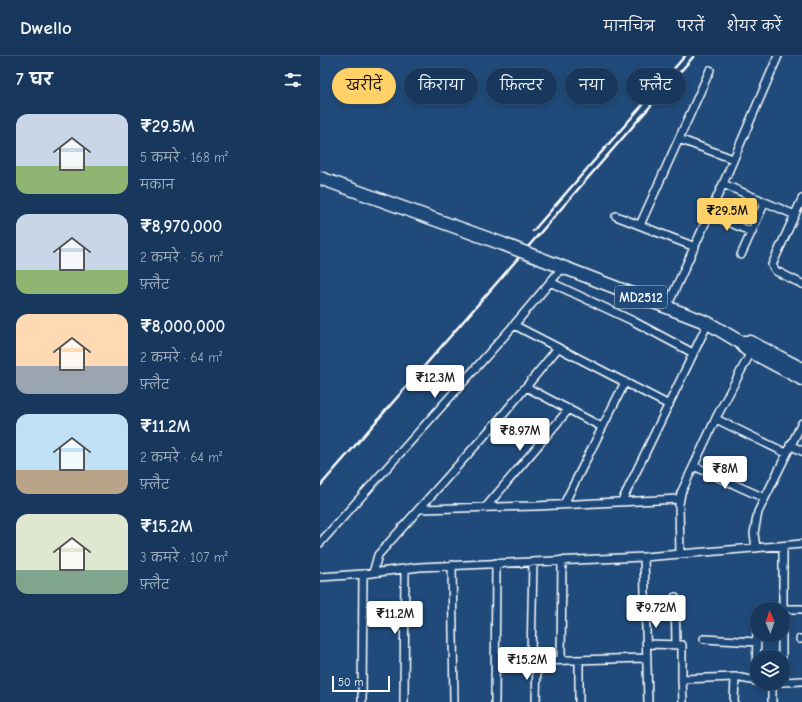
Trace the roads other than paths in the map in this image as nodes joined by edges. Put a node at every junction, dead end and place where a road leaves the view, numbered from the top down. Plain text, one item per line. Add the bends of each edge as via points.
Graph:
1 (778, 56) edge
2 (710, 70) dead end
3 (679, 139) junction
4 (733, 159) junction
5 (320, 178) edge
6 (723, 184) junction
7 (802, 199) edge
8 (765, 202) junction
9 (710, 214) junction
10 (795, 215) junction
11 (616, 216) dead end
12 (640, 225) junction
13 (752, 232) junction
14 (695, 247) junction
15 (741, 255) dead end
16 (563, 267) junction
17 (550, 282) junction
18 (802, 284) edge
19 (667, 307) junction
20 (708, 322) junction
21 (514, 325) junction
22 (740, 342) junction
23 (558, 348) junction
24 (751, 352) junction
25 (693, 353) junction
26 (802, 369) edge
27 (802, 379) edge
28 (625, 382) junction
29 (526, 387) junction
30 (669, 405) junction
31 (569, 409) junction
32 (716, 419) junction
33 (802, 423) edge
34 (602, 427) junction
35 (790, 445) junction
36 (802, 451) edge
37 (786, 453) junction
38 (694, 466) junction
39 (764, 498) junction
40 (679, 499) junction
41 (622, 501) junction
42 (564, 504) junction
43 (486, 507) junction
44 (420, 509) junction
45 (320, 543) edge
46 (802, 544) edge
47 (783, 546) junction
48 (756, 548) junction
49 (680, 554) junction
50 (644, 557) junction
51 (562, 560) junction
52 (532, 562) junction
53 (496, 563) junction
54 (452, 565) junction
55 (405, 569) junction
56 (373, 573) junction
57 (363, 574) junction
58 (320, 577) edge
59 (675, 597) dead end
60 (802, 609) edge
61 (704, 639) dead end
62 (750, 642) edge
63 (757, 642) edge
64 (647, 644) junction
65 (676, 644) junction
66 (757, 650) edge
67 (647, 658) junction
68 (561, 660) junction
69 (579, 660) junction
70 (537, 661) junction
71 (735, 677) junction
72 (682, 679) junction
73 (750, 680) edge
74 (802, 681) edge
75 (790, 682) edge
76 (772, 690) edge
77 (362, 702) edge
78 (404, 702) edge
79 (454, 702) edge
80 (495, 702) edge
81 (536, 702) edge
82 (579, 702) edge
83 (648, 702) edge
84 (683, 702) edge
85 (734, 702) edge
86 (772, 702) edge

1 - 4 street
2 - 3 street
3 - 4 street
3 - 12 street
4 - 6 street
5 - 16 main road, MD2512, bridge
6 - 8 street
6 - 9 street
7 - 10 street
8 - 10 street
8 - 13 street
9 - 13 street
9 - 14 street
10 - 18 street via 772,265 776,270
11 - 12 street
12 - 14 street
13 - 15 street
14 - 19 street
16 - 17 street
16 - 19 main road, MD2512
17 - 21 street
17 - 25 street
19 - 20 main road, MD2512
20 - 22 main road, MD2512
20 - 25 street
21 - 23 street
21 - 45 street
22 - 24 main road, MD2512
22 - 26 main road, MD2512 via 750,342
23 - 28 street
23 - 29 street
24 - 27 main road, MD2512
24 - 32 street
25 - 30 street
28 - 30 street
28 - 34 street
29 - 31 street
29 - 44 street
30 - 41 street
31 - 34 street
31 - 43 street
32 - 37 street
32 - 38 street
33 - 35 street
34 - 42 street
35 - 36 street
35 - 37 street
37 - 39 street
38 - 39 street
38 - 40 street
39 - 48 street via 755,525
40 - 41 street
40 - 49 street
41 - 42 street
42 - 43 street
43 - 44 street
44 - 56 street via 378,555
46 - 47 street
47 - 48 street
47 - 60 street via 783,609
48 - 49 street
49 - 50 street
50 - 51 street
50 - 64 street
51 - 52 street
51 - 68 street
52 - 53 street
52 - 70 street via 531,656
53 - 54 street
53 - 80 street
54 - 55 street
54 - 79 street
55 - 56 street
55 - 78 street
56 - 57 street
57 - 58 street
57 - 77 street
59 - 65 street
61 - 62 street
63 - 66 street
64 - 65 street
64 - 67 street
65 - 72 street via 682,645
67 - 69 street
67 - 83 street
68 - 69 street
68 - 70 street
69 - 82 street
70 - 81 street
71 - 72 street
71 - 73 street
71 - 85 street
72 - 84 street
74 - 75 street
76 - 86 street

